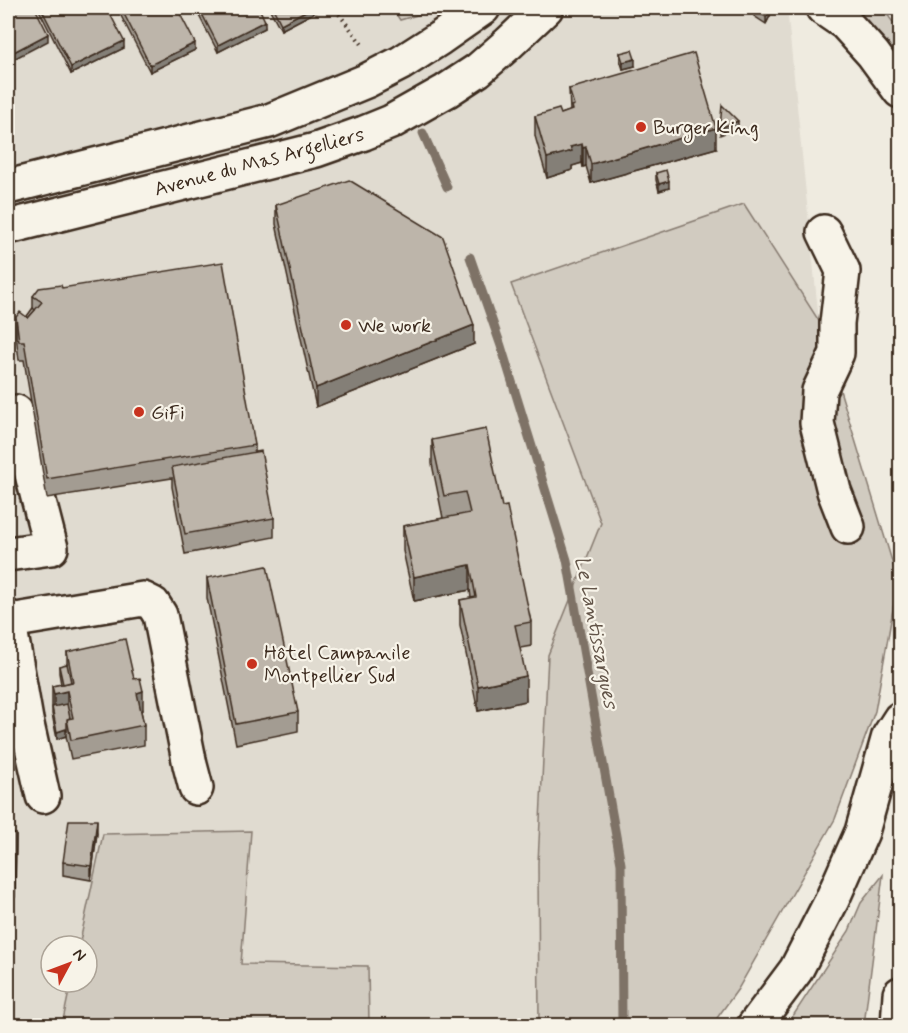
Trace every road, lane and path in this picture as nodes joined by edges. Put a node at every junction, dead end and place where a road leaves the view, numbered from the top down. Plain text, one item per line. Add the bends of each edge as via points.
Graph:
1 (483, 8) edge
2 (546, 8) edge
3 (823, 8) edge
4 (339, 14) dead end
5 (368, 52) dead end
6 (900, 91) edge
7 (8, 187) edge
8 (8, 227) edge
9 (824, 232) dead end
10 (8, 414) edge
11 (848, 527) dead end
12 (8, 554) edge
13 (8, 620) edge
14 (900, 719) edge
15 (196, 788) dead end
16 (43, 796) dead end
17 (900, 994) edge
18 (754, 1026) edge
19 (898, 1026) edge

1 - 7 main road, Avenue du Mas Argelliers via 401,63 269,121
2 - 8 main road, Avenue du Mas Argelliers via 478,70 364,134 240,170
3 - 6 main road via 844,23 873,54
4 - 5 path
9 - 11 main road via 843,271 837,353 819,392 818,423 834,491
10 - 12 main road via 16,412 51,548
13 - 15 main road via 143,599 153,604 160,615
13 - 16 main road
14 - 18 main road via 889,736 862,832 832,900 796,970
17 - 19 main road

